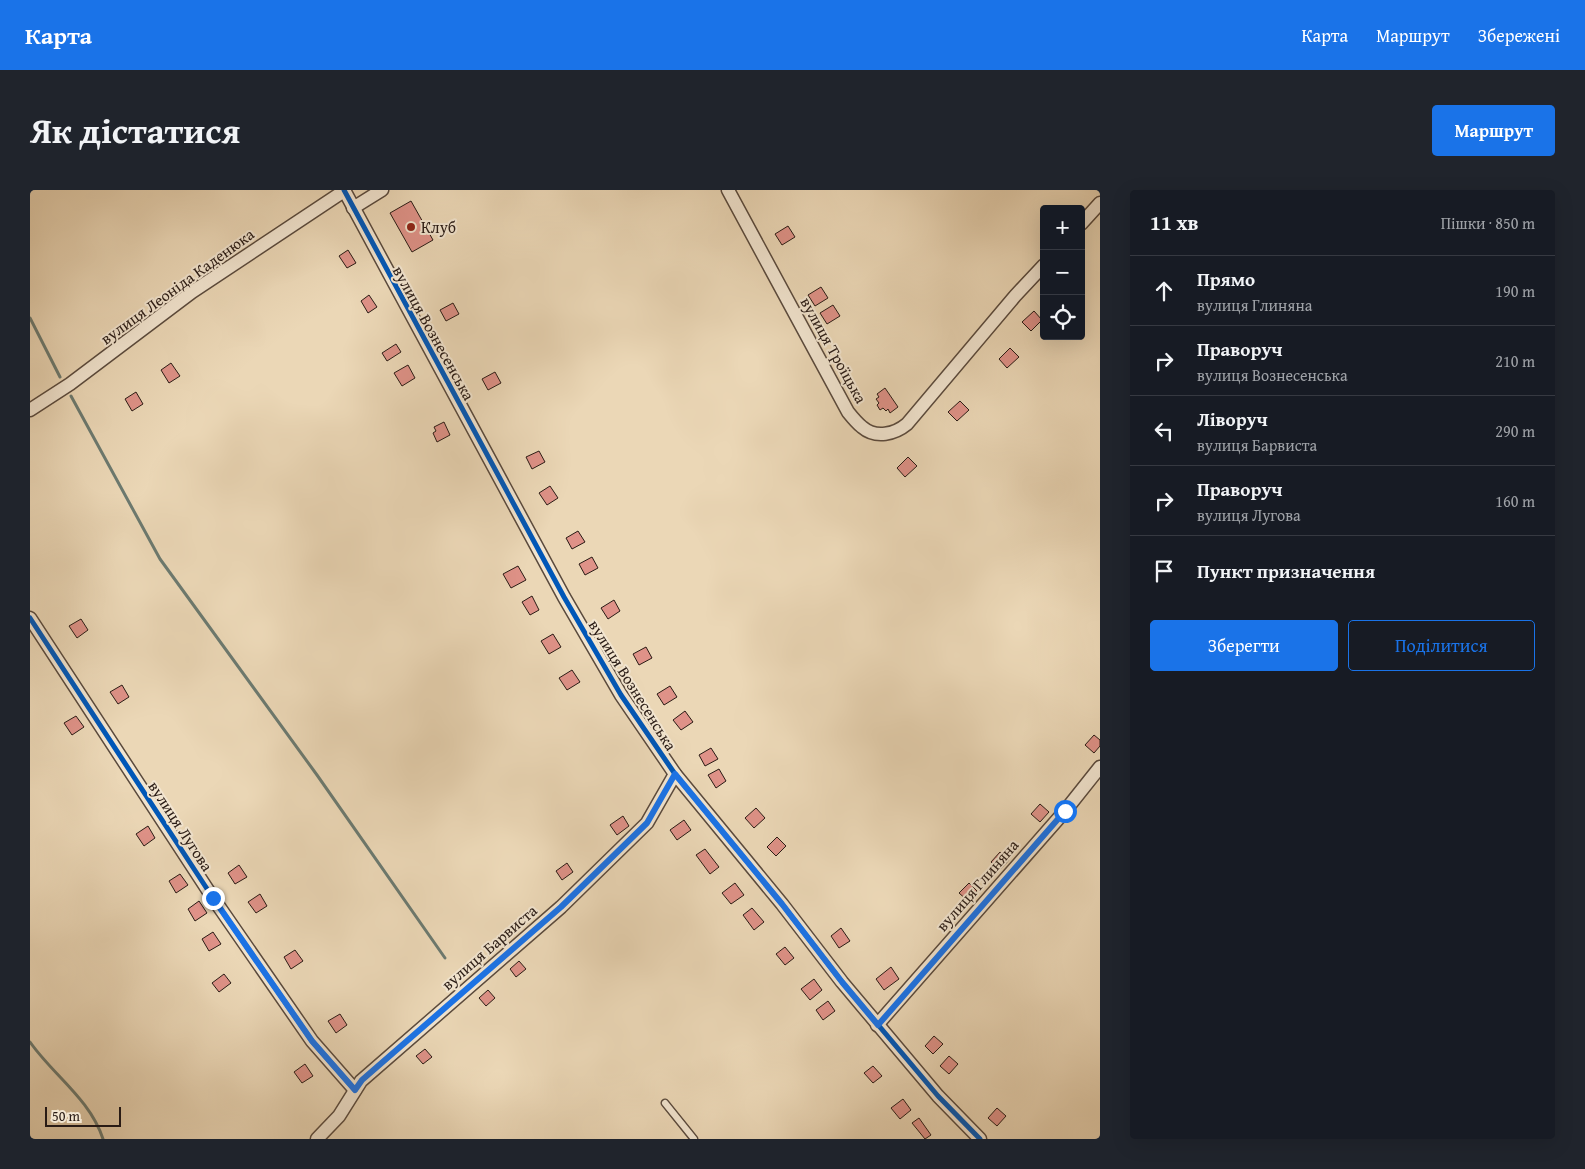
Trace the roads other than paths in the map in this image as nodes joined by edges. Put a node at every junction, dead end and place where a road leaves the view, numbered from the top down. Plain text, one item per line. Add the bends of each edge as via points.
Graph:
1 (382, 190) edge
2 (728, 190) edge
3 (344, 191) edge
4 (1100, 203) edge
5 (353, 208) junction
6 (1085, 220) edge
7 (1040, 269) edge
8 (30, 410) edge
9 (30, 618) edge
10 (1100, 767) edge
11 (675, 774) junction
12 (878, 1025) junction
13 (355, 1090) junction
14 (665, 1103) dead end
15 (317, 1139) edge
16 (694, 1139) edge
17 (980, 1139) edge

1 - 5 street
2 - 7 street, вулиця Троїцька via 848,412 862,428 874,433 898,431 907,424
3 - 5 street, вулиця Вознесенська
3 - 8 street, вулиця Леоніда Каденюка via 192,292 70,384
4 - 6 street
5 - 11 street, вулиця Вознесенська via 564,596 622,695
9 - 13 street, вулиця Лугова via 213,898 312,1041
10 - 12 street, вулиця Глиняна
11 - 12 street, вулиця Вознесенська
11 - 13 street, вулиця Барвиста via 647,823 561,907 362,1080
12 - 17 street, вулиця Вознесенська via 938,1096
13 - 15 street, вулиця Барвиста via 339,1116
14 - 16 lane

